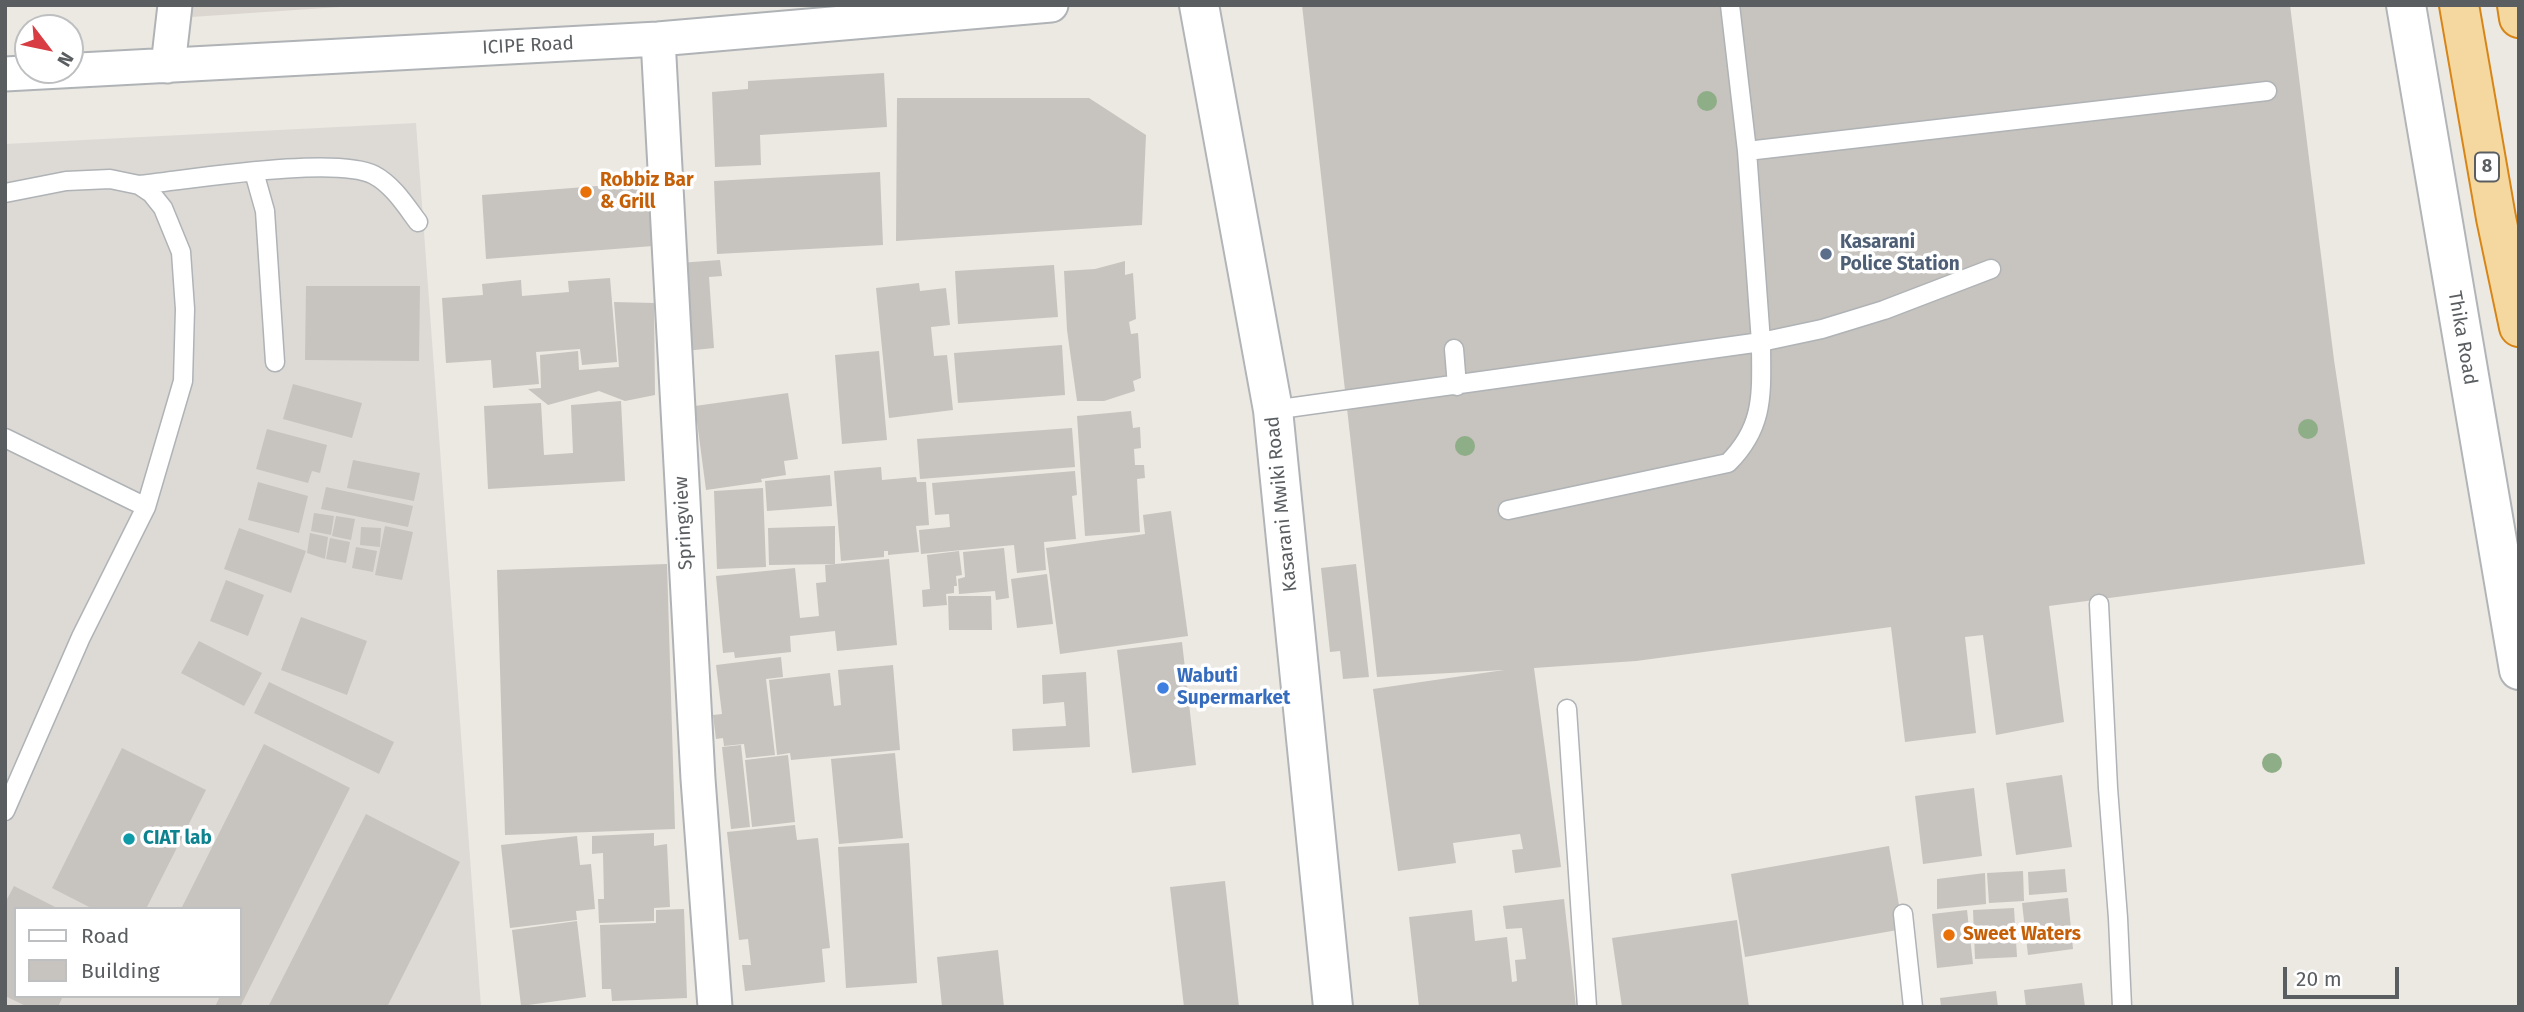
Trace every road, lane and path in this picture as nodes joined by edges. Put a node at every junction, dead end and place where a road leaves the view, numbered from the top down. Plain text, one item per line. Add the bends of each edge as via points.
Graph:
1 (175, 5) edge
2 (1051, 5) edge
3 (1199, 5) edge
4 (1730, 5) edge
5 (2406, 5) edge
6 (2459, 5) edge
7 (2516, 5) edge
8 (868, 13) edge
9 (2519, 18) edge
10 (658, 38) junction
11 (168, 66) junction
12 (5, 74) edge
13 (2267, 91) dead end
14 (1747, 151) junction
15 (254, 172) junction
16 (139, 185) junction
17 (5, 192) edge
18 (418, 222) dead end
19 (1991, 269) dead end
20 (2519, 327) edge
21 (1761, 342) junction
22 (1454, 349) dead end
23 (275, 362) dead end
24 (1457, 386) junction
25 (1273, 410) junction
26 (5, 438) edge
27 (146, 507) junction
28 (1508, 510) dead end
29 (2099, 604) dead end
30 (2519, 670) edge
31 (1567, 709) dead end
32 (5, 811) edge
33 (1903, 914) dead end
34 (715, 1007) edge
35 (1333, 1007) edge
36 (1587, 1007) edge
37 (1913, 1007) edge
38 (2122, 1007) edge

1 - 11 street
2 - 8 street, ICIPE Road
3 - 25 main road, Kasarani Mwiki Road
4 - 14 lane
5 - 30 main road, Thika Road
6 - 20 highway, 8
7 - 9 highway
8 - 10 street, ICIPE Road
10 - 11 street, ICIPE Road
10 - 34 street, Springview via 698,779
11 - 12 street, ICIPE Road
13 - 14 lane
14 - 21 lane
15 - 16 lane
15 - 18 lane via 346,168 374,175 396,193
15 - 23 lane via 265,211
16 - 17 lane via 110,179 66,181
16 - 27 lane via 163,208 181,252 185,309 183,381
19 - 21 lane via 1884,310
21 - 24 lane
21 - 28 lane via 1761,401 1744,447 1728,463
22 - 24 lane
24 - 25 lane
25 - 35 main road, Kasarani Mwiki Road
26 - 27 lane
27 - 32 lane via 81,637
29 - 38 lane
31 - 36 lane
33 - 37 lane

